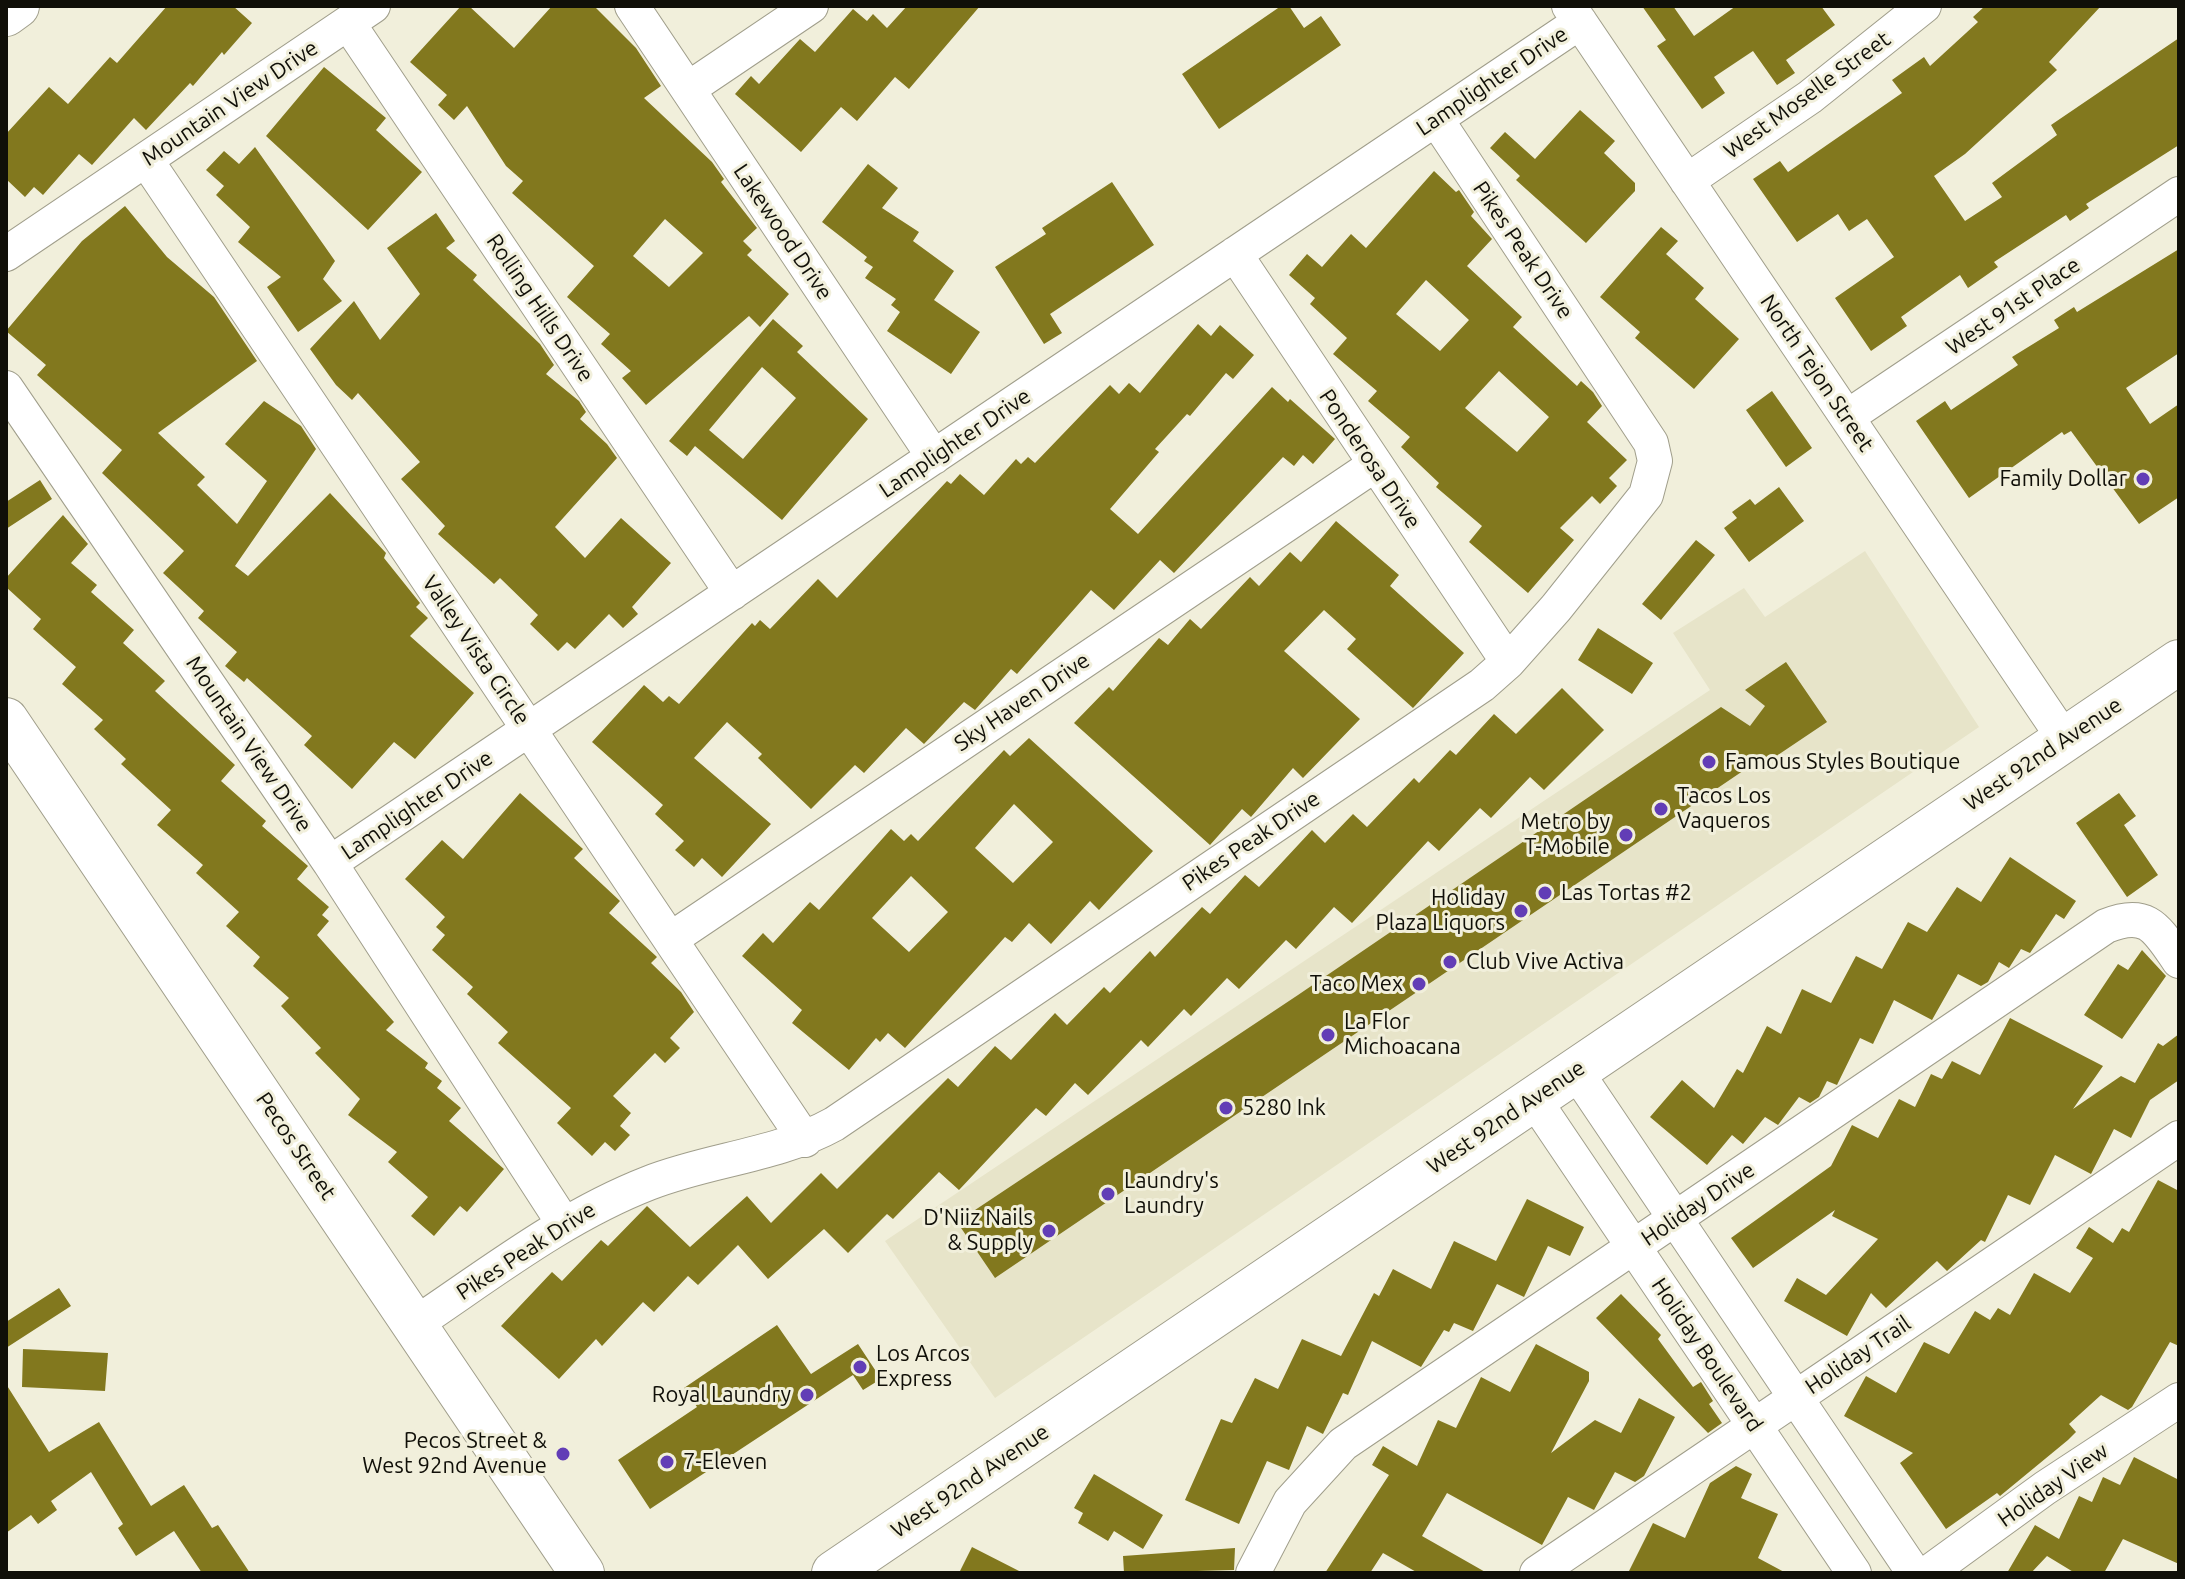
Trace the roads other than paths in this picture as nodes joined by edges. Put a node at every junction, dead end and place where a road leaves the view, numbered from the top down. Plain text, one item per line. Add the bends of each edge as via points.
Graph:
1 (17, 6) edge
2 (632, 6) edge
3 (811, 6) edge
4 (1924, 6) edge
5 (6, 14) edge
6 (360, 14) edge
7 (1574, 14) edge
8 (688, 89) junction
9 (1436, 119) junction
10 (146, 160) junction
11 (1687, 181) junction
12 (2179, 194) edge
13 (6, 254) edge
14 (1235, 254) junction
15 (6, 388) edge
16 (1847, 417) junction
17 (934, 457) junction
18 (1373, 466) junction
19 (732, 593) junction
20 (1508, 662) junction
21 (2179, 662) edge
22 (6, 720) edge
23 (529, 729) junction
24 (2065, 740) junction
25 (330, 863) junction
26 (671, 939) junction
27 (2179, 961) edge
28 (1575, 1070) junction
29 (1533, 1098) junction
30 (2179, 1138) edge
31 (805, 1140) junction
32 (1675, 1220) junction
33 (564, 1224) junction
34 (1634, 1247) junction
35 (415, 1324) junction
36 (1795, 1398) junction
37 (2179, 1400) edge
38 (1755, 1426) junction
39 (582, 1573) edge
40 (834, 1573) edge
41 (1253, 1573) edge
42 (1537, 1573) edge
43 (1854, 1573) edge
44 (1914, 1573) edge
45 (1928, 1573) edge

1 - 5 main road
2 - 8 street, Lakewood Drive
3 - 8 street
4 - 11 street, West Moselle Street via 1810,97
6 - 10 street, Mountain View Drive
6 - 19 street, Rolling Hills Drive
7 - 9 street, Lamplighter Drive
7 - 11 street, North Tejon Street
8 - 17 street, Lakewood Drive
9 - 14 street, Lamplighter Drive
9 - 20 street, Pikes Peak Drive via 1651,443 1655,461 1646,495
10 - 13 street, Mountain View Drive
10 - 23 street, Valley Vista Circle
11 - 16 street, North Tejon Street
12 - 16 street, West 91st Place
14 - 17 street, Lamplighter Drive
14 - 18 street, Ponderosa Drive
15 - 25 street, Mountain View Drive
16 - 24 street, North Tejon Street
17 - 19 street, Lamplighter Drive
18 - 20 street, Ponderosa Drive
18 - 26 street, Sky Haven Drive
19 - 23 street, Lamplighter Drive
20 - 31 street, Pikes Peak Drive via 1469,694
21 - 24 main road, West 92nd Avenue
22 - 35 main road, Pecos Street
23 - 25 street, Lamplighter Drive
23 - 26 street, Valley Vista Circle
24 - 28 main road, West 92nd Avenue
25 - 33 street, Mountain View Drive
26 - 31 street, Valley Vista Circle
27 - 32 street, Holiday Drive via 2155,927 2125,918 2106,926
28 - 29 main road, West 92nd Avenue
28 - 32 street
29 - 34 street, Holiday Boulevard
29 - 40 main road, West 92nd Avenue
30 - 36 street, Holiday Trail
31 - 33 street, Pikes Peak Drive via 651,1182
32 - 34 street, Holiday Drive
32 - 36 street
33 - 35 street, Pikes Peak Drive
34 - 38 street, Holiday Boulevard
34 - 41 street, Holiday Drive via 1343,1444 1290,1502
35 - 39 main road, Pecos Street
36 - 38 street, Holiday Trail
36 - 44 street
37 - 45 street, Holiday View
38 - 42 street, Holiday Trail
38 - 43 street, Holiday Boulevard

